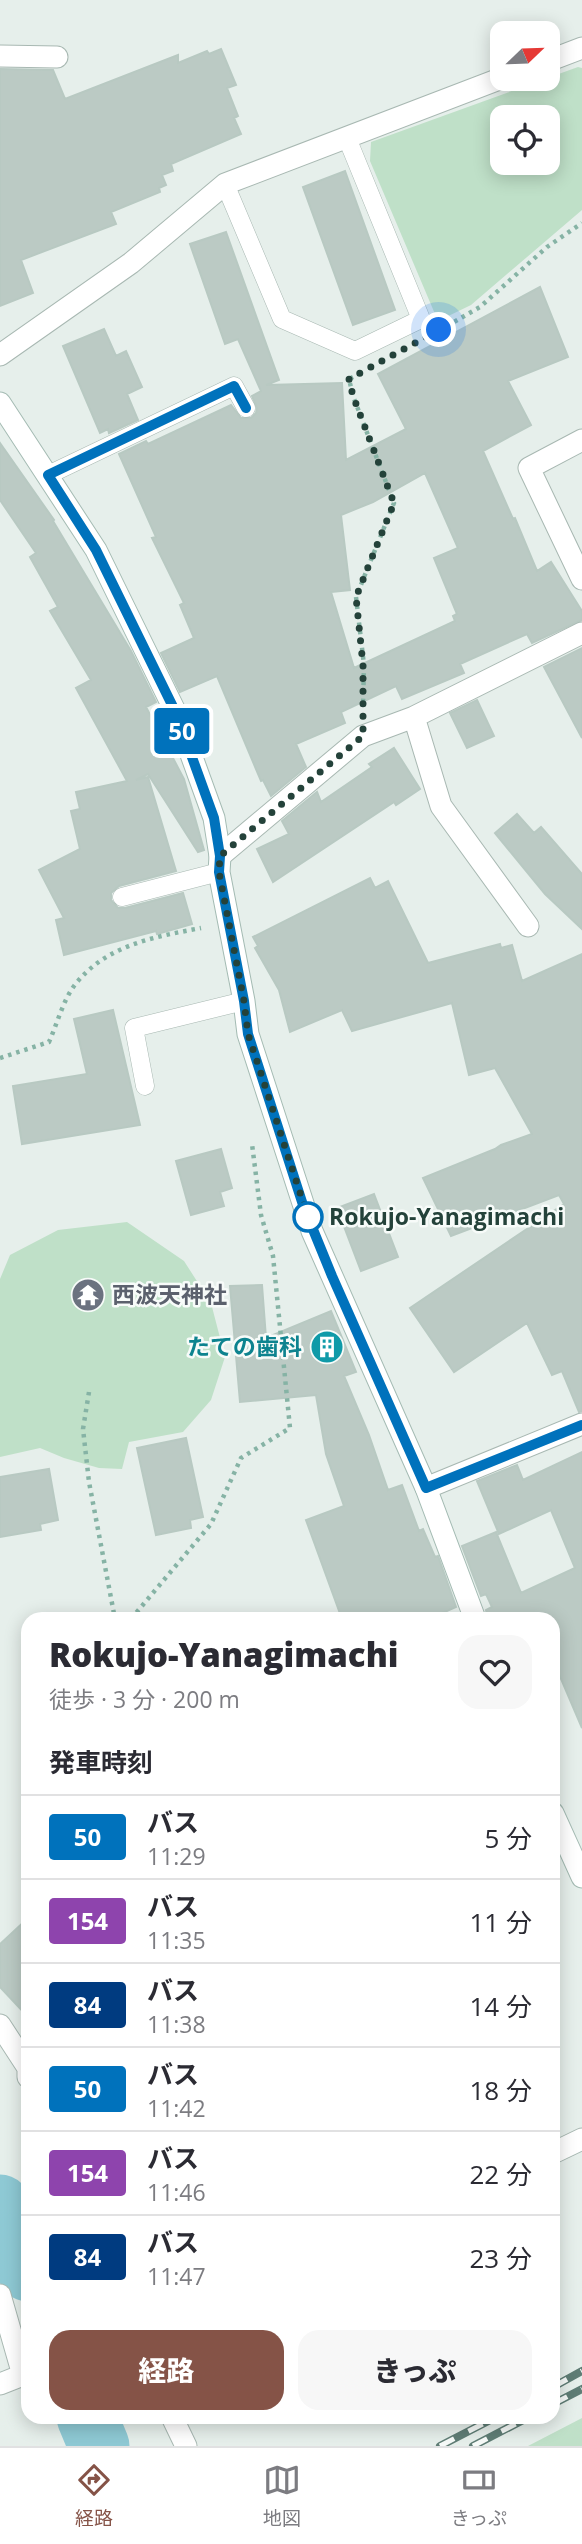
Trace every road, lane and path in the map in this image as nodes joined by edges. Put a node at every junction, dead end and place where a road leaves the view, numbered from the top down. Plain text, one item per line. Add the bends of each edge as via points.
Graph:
1 (582, 48) edge
2 (0, 56) edge
3 (560, 56) edge
4 (57, 57) dead end
5 (490, 83) edge
6 (347, 138) junction
7 (225, 184) junction
8 (582, 223) edge
9 (439, 330) dead end
10 (0, 355) edge
11 (360, 373) dead end
12 (0, 403) edge
13 (246, 408) dead end
14 (582, 440) edge
15 (48, 475) junction
16 (582, 579) edge
17 (582, 633) edge
18 (414, 717) junction
19 (363, 736) junction
20 (220, 864) junction
21 (122, 897) dead end
22 (229, 922) junction
23 (528, 926) dead end
24 (244, 1001) junction
25 (0, 1058) edge
26 (145, 1086) dead end
27 (251, 1137) dead end
28 (89, 1392) dead end
29 (582, 1424) edge
30 (426, 1488) junction
31 (115, 1612) edge
32 (137, 1612) edge
33 (472, 1612) edge
34 (560, 1829) edge
35 (582, 1877) edge
36 (0, 2025) edge
37 (21, 2057) edge
38 (582, 2139) edge
39 (560, 2150) edge
40 (0, 2295) edge
41 (21, 2361) edge
42 (21, 2376) edge
43 (0, 2384) edge
44 (175, 2424) edge
45 (186, 2446) edge

1 - 3 street
2 - 4 street
5 - 6 street
6 - 7 street
6 - 7 lane via 421,318 355,351 282,319
7 - 10 street via 131,263
8 - 9 path via 547,247 480,307
11 - 19 path via 349,379 353,396 394,503 356,597 363,665
12 - 15 street
13 - 15 lane via 234,386
14 - 16 street via 529,468
15 - 20 street via 96,550 176,713 214,818
17 - 18 street
18 - 19 street
18 - 23 street via 441,806
19 - 20 street
20 - 21 lane
20 - 22 street
22 - 24 street
22 - 25 path via 150,938 95,963 73,988 49,1041
24 - 26 lane via 134,1028
24 - 30 street via 248,1034 312,1231
27 - 32 path via 261,1215 273,1256 290,1428 241,1458 211,1524
28 - 31 path via 83,1429 87,1469
29 - 30 street
30 - 33 street
34 - 35 street
36 - 37 street
38 - 39 street
40 - 41 street
42 - 43 street
44 - 45 street

